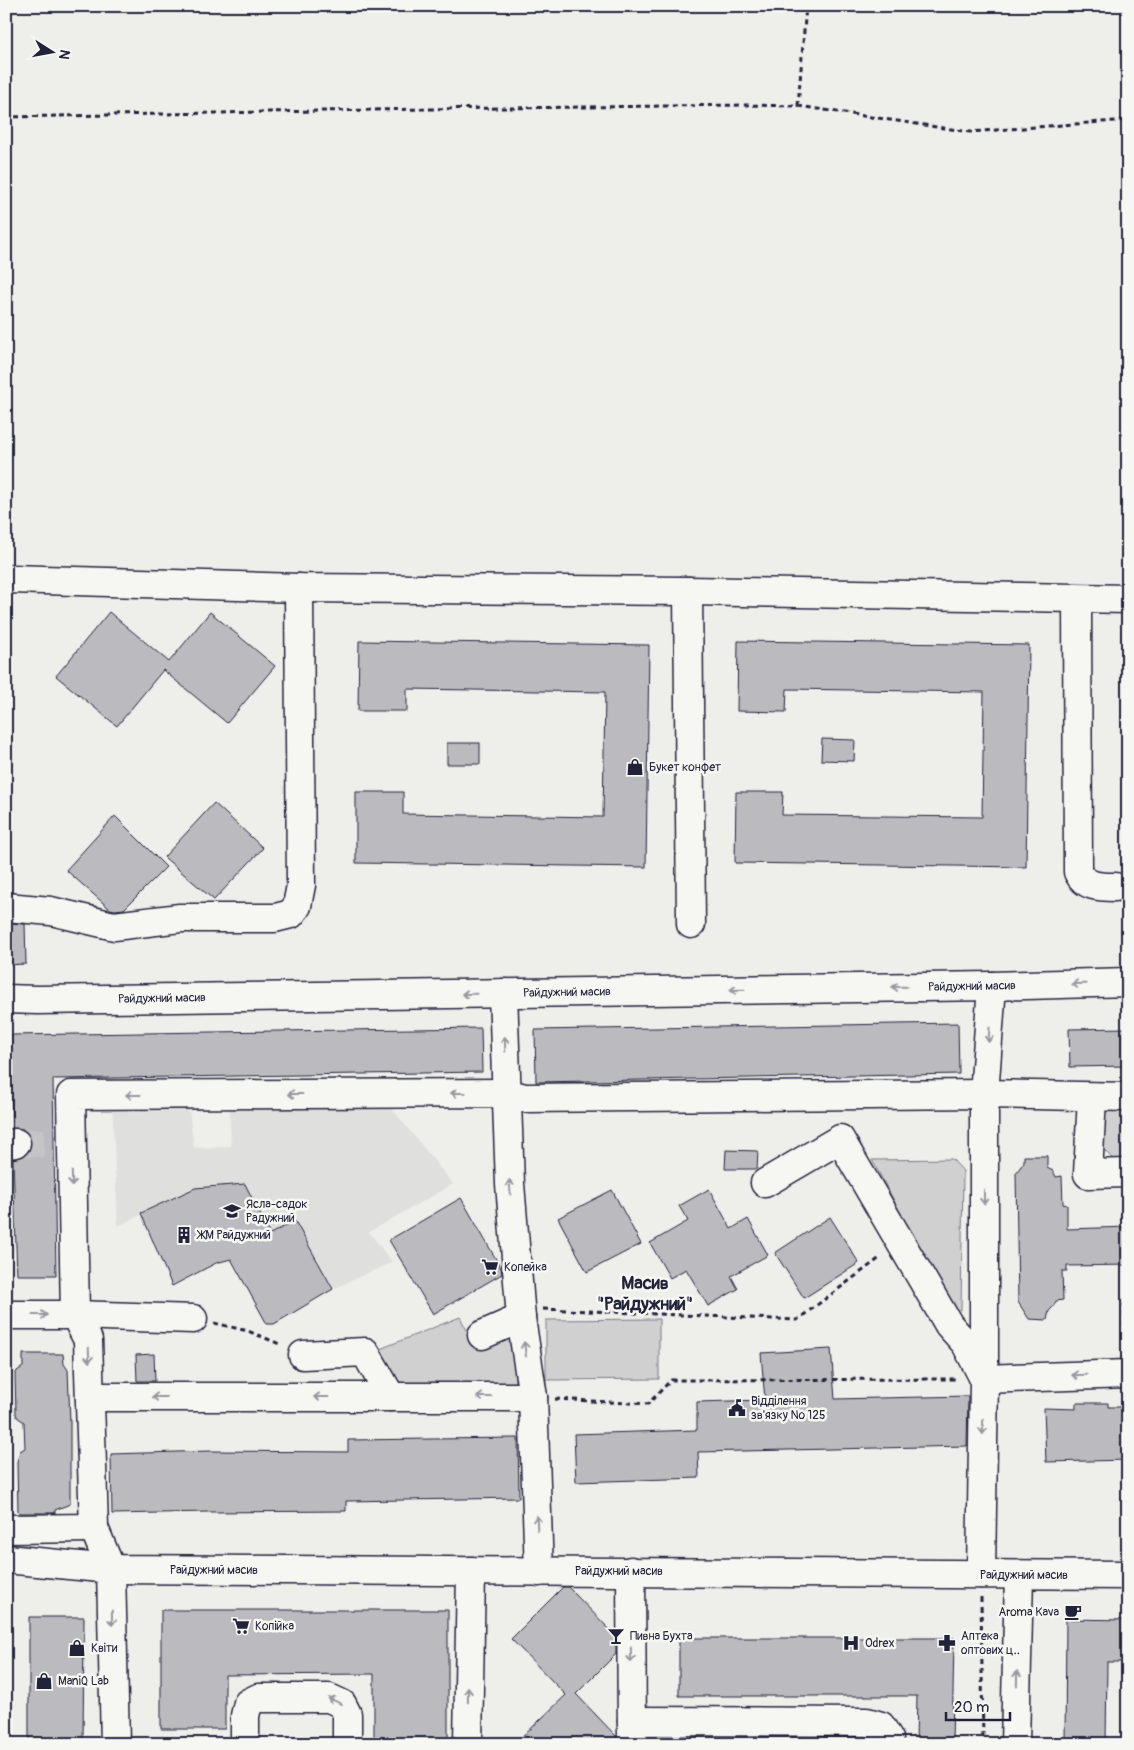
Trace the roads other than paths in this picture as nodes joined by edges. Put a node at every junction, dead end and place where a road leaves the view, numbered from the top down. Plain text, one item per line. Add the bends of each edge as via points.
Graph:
1 (6, 581) edge
2 (299, 588) junction
3 (688, 591) junction
4 (1077, 599) junction
5 (1128, 599) edge
6 (1115, 888) dead end
7 (6, 907) edge
8 (691, 924) dead end
9 (1128, 982) edge
10 (992, 986) junction
11 (503, 993) junction
12 (6, 1000) edge
13 (506, 1093) junction
14 (984, 1094) junction
15 (840, 1096) junction
16 (1092, 1097) junction
17 (1128, 1097) edge
18 (840, 1139) junction
19 (1128, 1173) edge
20 (765, 1183) dead end
21 (521, 1313) junction
22 (6, 1315) edge
23 (75, 1315) junction
24 (193, 1319) road end
25 (482, 1335) dead end
26 (303, 1355) road end
27 (1128, 1374) edge
28 (984, 1379) junction
29 (90, 1396) junction
30 (391, 1397) junction
31 (533, 1397) junction
32 (94, 1528) junction
33 (6, 1529) edge
34 (6, 1559) edge
35 (111, 1570) junction
36 (471, 1571) junction
37 (630, 1571) junction
38 (539, 1572) junction
39 (981, 1574) junction
40 (1128, 1574) edge
41 (1019, 1575) junction
42 (748, 1732) edge
43 (632, 1733) edge
44 (115, 1744) edge
45 (245, 1744) edge
46 (347, 1744) edge
47 (468, 1744) edge
48 (889, 1744) edge
49 (1016, 1744) edge

1 - 2 street
2 - 3 street
2 - 7 street via 301,885 297,906 291,914 275,918 180,918 114,926 51,911
3 - 4 street
3 - 8 street
4 - 5 street
4 - 6 street via 1078,872 1088,884
9 -> 10 street, Райдужний масив
10 -> 11 street, Райдужний масив
10 -> 14 street
11 -> 12 street, Райдужний масив
13 -> 11 street
13 - 15 street via 524,1098
21 -> 13 street
13 -> 23 street via 71,1095 63,1143
14 - 15 street
14 - 16 street
14 -> 28 street
15 - 18 street
16 - 17 street
16 - 19 street via 1088,1174
18 - 20 street
18 - 28 street via 949,1325 966,1344
21 - 25 street
31 -> 21 street
22 -> 23 street
23 - 24 street
23 -> 29 street via 88,1340
26 - 30 street via 365,1352
27 -> 28 street
28 -> 39 street
30 -> 29 street
29 - 32 street
31 -> 30 street
38 -> 31 street
32 - 33 street
32 - 35 street
34 - 35 street, Райдужний масив
35 - 36 street, Райдужний масив
35 -> 44 street
36 - 38 street, Райдужний масив
47 -> 36 street
37 - 38 street, Райдужний масив
37 - 39 street, Райдужний масив
37 -> 43 street
39 - 41 street, Райдужний масив
40 - 41 street, Райдужний масив
49 -> 41 street
42 - 43 street
42 - 48 street via 867,1722 882,1726
46 -> 45 street via 347,1714 342,1704 328,1698 258,1698 248,1703

